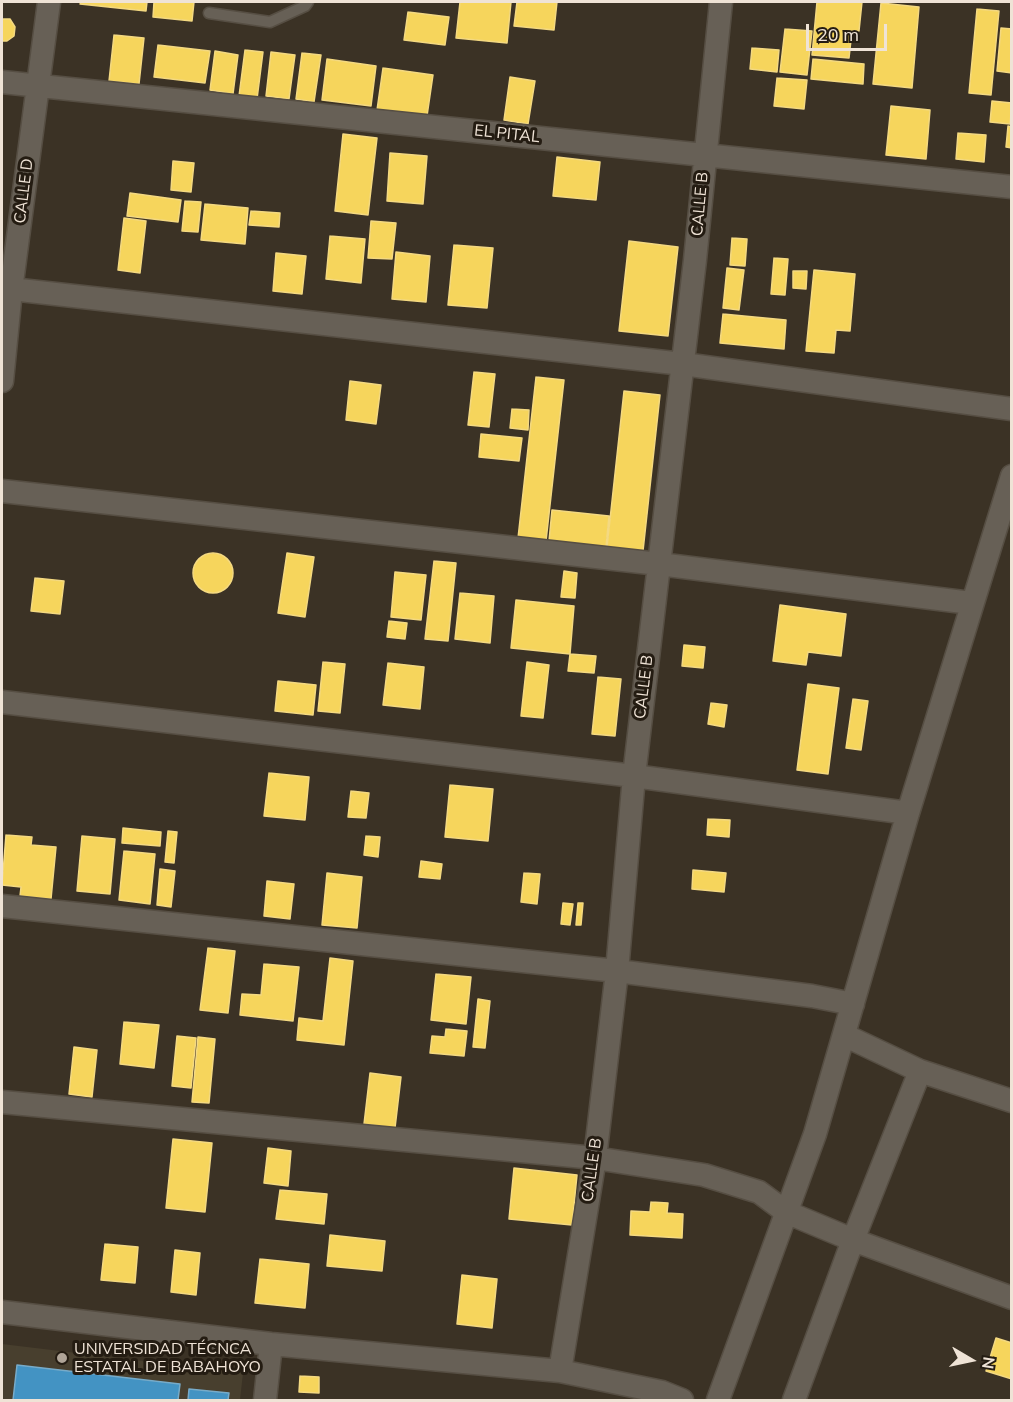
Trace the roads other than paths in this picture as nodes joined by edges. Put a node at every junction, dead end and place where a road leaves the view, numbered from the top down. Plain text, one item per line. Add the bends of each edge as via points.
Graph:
1 (49, 2) edge
2 (308, 2) edge
3 (721, 2) edge
4 (209, 13) dead end
5 (2, 82) edge
6 (37, 85) junction
7 (704, 154) junction
8 (1011, 187) edge
9 (6, 289) edge
10 (683, 364) junction
11 (2, 381) edge
12 (1011, 409) edge
13 (1011, 476) edge
14 (2, 491) edge
15 (658, 564) junction
16 (971, 603) junction
17 (2, 702) edge
18 (634, 776) junction
19 (908, 813) junction
20 (2, 906) edge
21 (617, 972) junction
22 (853, 1004) junction
23 (843, 1035) junction
24 (920, 1071) junction
25 (1011, 1101) edge
26 (2, 1102) edge
27 (595, 1158) junction
28 (786, 1212) junction
29 (854, 1240) junction
30 (1011, 1298) edge
31 (2, 1312) edge
32 (271, 1344) junction
33 (560, 1371) junction
34 (265, 1401) edge
35 (682, 1401) edge
36 (718, 1401) edge
37 (794, 1401) edge

1 - 6 street, CALLE D
2 - 4 lane via 270,22
3 - 7 street, CALLE B
5 - 6 street, EL PITAL
6 - 7 street, EL PITAL
6 - 9 street, CALLE D
7 - 8 street, EL PITAL
7 - 10 street, CALLE B
9 - 10 street
9 - 11 street, CALLE D
10 - 12 street
10 - 15 street, CALLE B
13 - 16 street
14 - 15 street
15 - 16 street
15 - 18 street, CALLE B
16 - 19 street
17 - 18 street
18 - 19 street
18 - 21 street, CALLE B
19 - 22 street
20 - 21 street
21 - 22 street
21 - 27 street, CALLE B
22 - 23 street
23 - 24 street
23 - 28 street via 815,1134
24 - 25 street
24 - 29 street
26 - 27 street
27 - 28 street via 704,1175 759,1192
27 - 33 street, CALLE B
28 - 29 street
28 - 36 street
29 - 30 street
29 - 37 street
31 - 32 street
32 - 33 street
32 - 34 street
33 - 35 street via 662,1392

